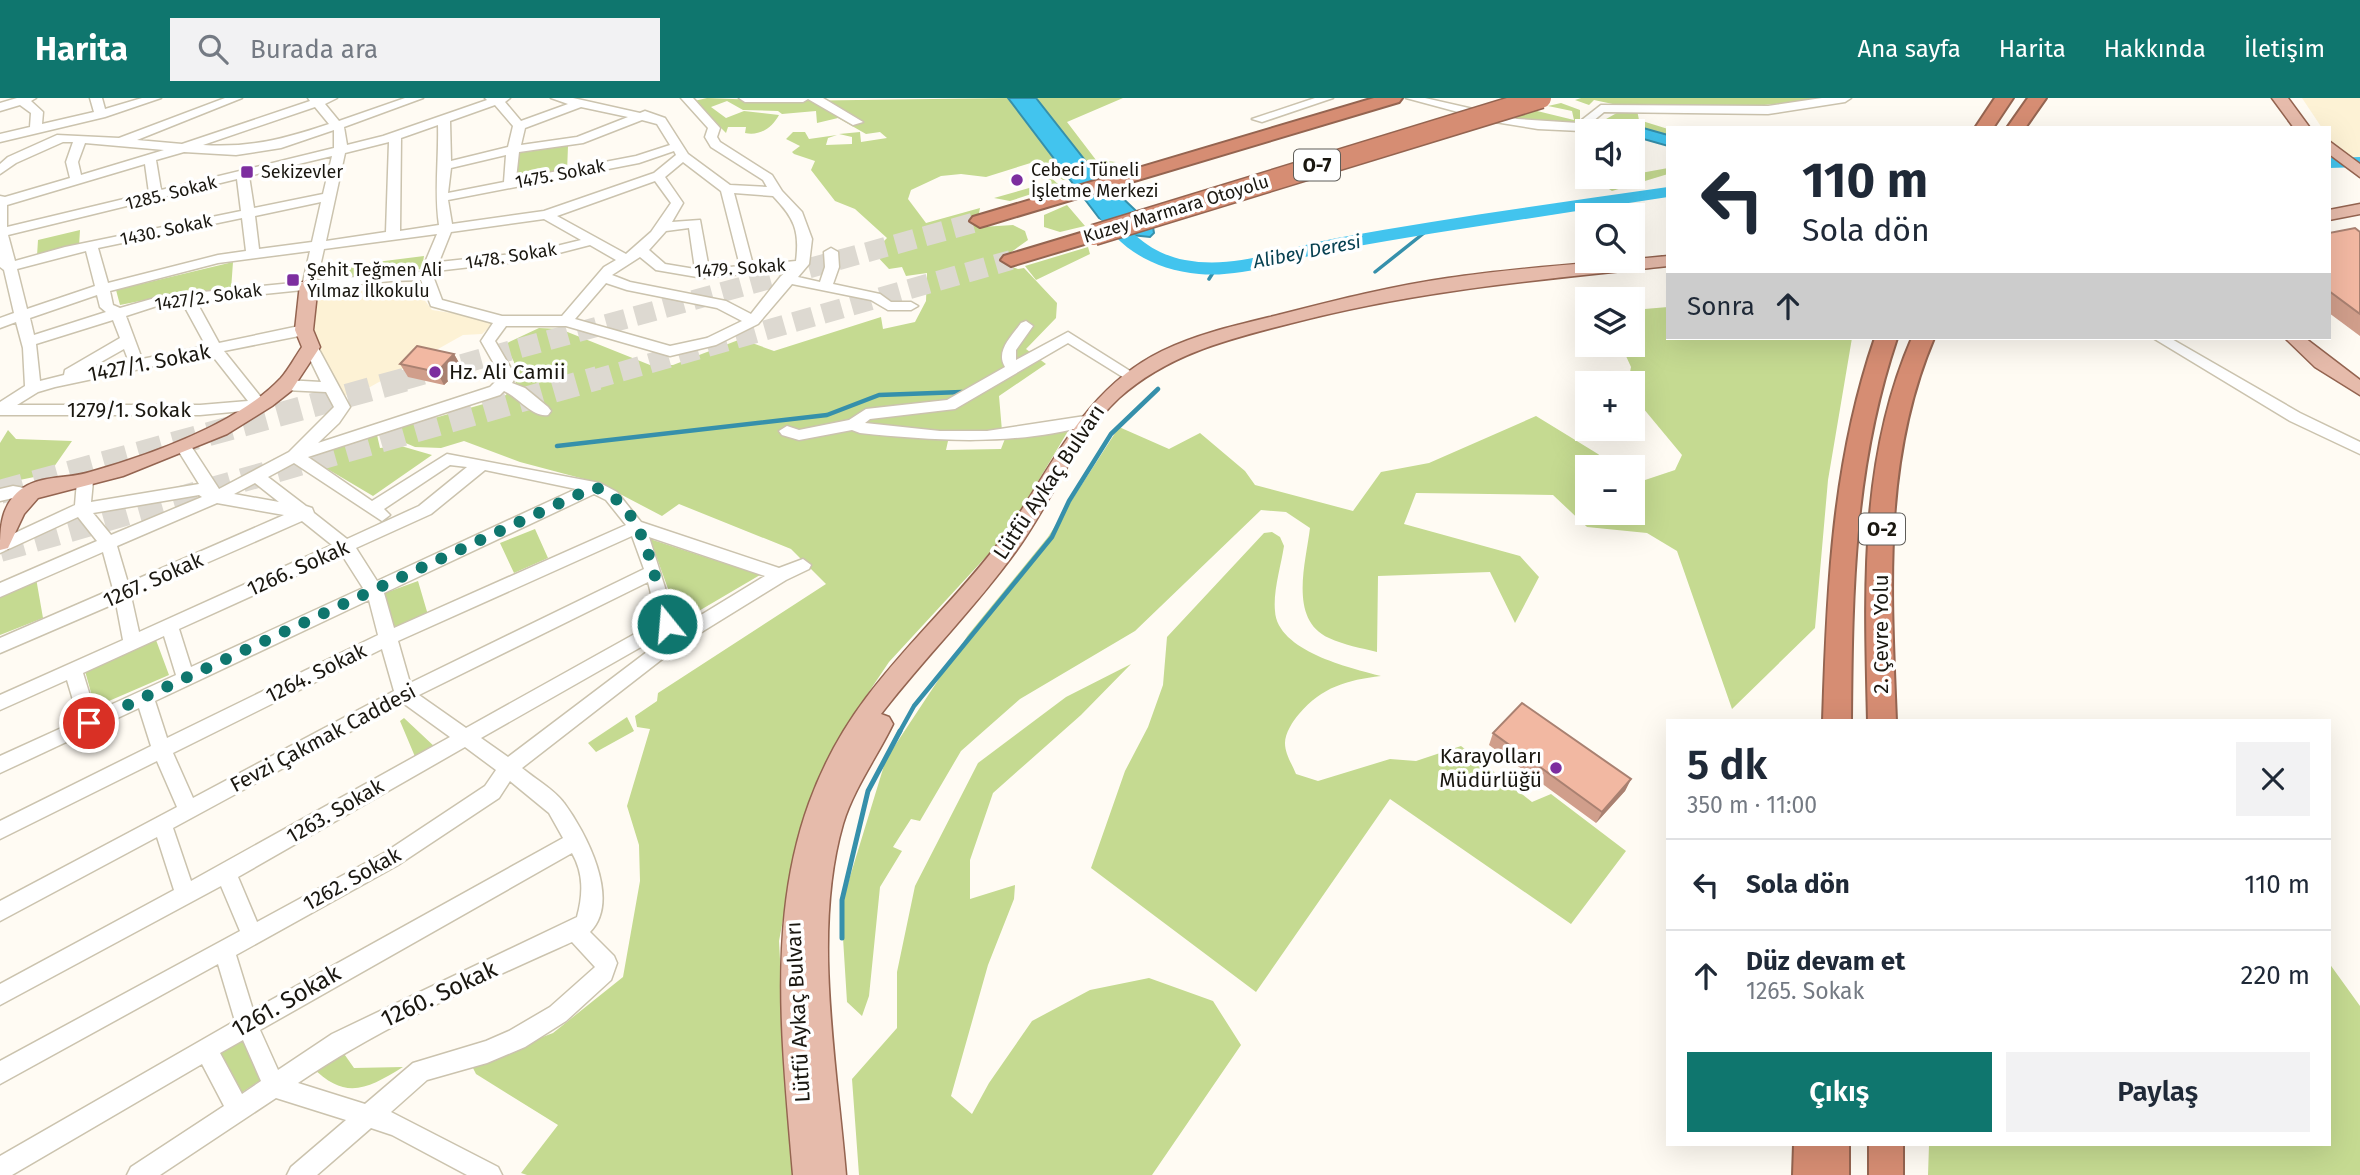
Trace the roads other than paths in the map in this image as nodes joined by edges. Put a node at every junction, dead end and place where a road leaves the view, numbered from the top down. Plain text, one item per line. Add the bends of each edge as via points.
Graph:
1 (96, 98) edge
2 (155, 98) edge
3 (236, 98) edge
4 (331, 98) edge
5 (417, 98) edge
6 (557, 98) edge
7 (687, 98) edge
8 (744, 98) edge
9 (803, 98) edge
10 (814, 98) edge
11 (1327, 98) edge
12 (1393, 98) edge
13 (1412, 98) edge
14 (1541, 98) edge
15 (1845, 98) edge
16 (2004, 98) edge
17 (2037, 98) edge
18 (2280, 98) edge
19 (2290, 98) edge
20 (26, 99) edge
21 (496, 99) edge
22 (316, 100) edge
23 (581, 103) junction
24 (0, 107) edge
25 (101, 114) junction
26 (645, 116) junction
27 (444, 119) junction
28 (1258, 119) dead end
29 (856, 122) dead end
30 (335, 126) junction
31 (520, 126) junction
32 (1984, 126) edge
33 (2018, 126) edge
34 (2301, 126) edge
35 (2311, 126) edge
36 (36, 131) junction
37 (62, 132) junction
38 (395, 136) junction
39 (0, 138) edge
40 (80, 140) junction
41 (121, 142) junction
42 (2331, 147) edge
43 (183, 148) junction
44 (516, 149) junction
45 (342, 150) junction
46 (681, 151) junction
47 (2331, 156) edge
48 (150, 159) junction
49 (445, 166) junction
50 (0, 170) edge
51 (243, 175) junction
52 (658, 176) junction
53 (2360, 177) edge
54 (77, 182) junction
55 (510, 183) junction
56 (727, 189) junction
57 (777, 193) junction
58 (156, 196) junction
59 (327, 197) junction
60 (441, 198) junction
61 (0, 202) edge
62 (677, 204) junction
63 (2360, 209) edge
64 (248, 213) junction
65 (546, 215) junction
66 (2331, 215) edge
67 (2360, 218) edge
68 (980, 221) tunnel mouth
69 (695, 223) junction
70 (2331, 224) edge
71 (664, 227) junction
72 (446, 228) junction
73 (1, 233) edge
74 (393, 235) junction
75 (592, 241) junction
76 (316, 245) junction
77 (91, 246) junction
78 (642, 251) junction
79 (831, 252) dead end
80 (253, 254) junction
81 (626, 260) junction
82 (1011, 260) tunnel mouth
83 (1666, 261) edge
84 (802, 264) junction
85 (7, 267) junction
86 (747, 268) junction
87 (1666, 270) edge
88 (428, 272) junction
89 (703, 274) junction
90 (603, 277) junction
91 (786, 279) junction
92 (309, 284) junction
93 (826, 285) junction
94 (100, 289) junction
95 (187, 298) junction
96 (911, 306) dead end
97 (21, 313) junction
98 (118, 313) junction
99 (0, 315) edge
100 (502, 321) junction
101 (566, 321) junction
102 (753, 321) junction
103 (0, 323) edge
104 (1026, 326) dead end
105 (307, 338) junction
106 (128, 340) junction
107 (1885, 340) edge
108 (1922, 340) edge
109 (2163, 340) edge
110 (2296, 340) edge
111 (2310, 340) edge
112 (29, 341) junction
113 (215, 350) junction
114 (137, 365) junction
115 (1015, 368) junction
116 (2360, 379) edge
117 (1138, 380) junction
118 (55, 382) junction
119 (502, 384) junction
120 (285, 385) junction
121 (331, 387) junction
122 (33, 388) junction
123 (2360, 389) edge
124 (259, 405) junction
125 (0, 410) edge
126 (542, 411) dead end
127 (1085, 421) junction
128 (854, 424) junction
129 (787, 431) dead end
130 (184, 447) junction
131 (2360, 449) edge
132 (295, 456) junction
133 (482, 464) junction
134 (258, 477) junction
135 (85, 481) junction
136 (594, 487) junction
137 (30, 494) junction
138 (0, 495) edge
139 (216, 497) junction
140 (82, 509) junction
141 (372, 509) junction
142 (306, 512) junction
143 (394, 524) junction
144 (637, 527) junction
145 (0, 545) edge
146 (108, 545) junction
147 (346, 547) junction
148 (803, 565) dead end
149 (652, 573) junction
150 (780, 575) junction
151 (0, 590) edge
152 (374, 592) junction
153 (121, 595) junction
154 (169, 625) junction
155 (670, 632) junction
156 (390, 637) junction
157 (132, 642) junction
158 (0, 646) edge
159 (72, 669) junction
160 (186, 678) junction
161 (404, 694) junction
162 (145, 698) junction
163 (0, 703) edge
164 (1837, 719) edge
165 (1882, 719) edge
166 (89, 723) junction
167 (465, 737) junction
168 (162, 750) junction
169 (0, 765) edge
170 (508, 768) junction
171 (188, 810) junction
172 (162, 823) junction
173 (0, 830) edge
174 (576, 841) junction
175 (226, 873) junction
176 (186, 895) junction
177 (0, 912) edge
178 (575, 931) junction
179 (252, 934) junction
180 (225, 951) junction
181 (0, 995) edge
182 (246, 1023) junction
183 (206, 1048) junction
184 (816, 1067) junction
185 (0, 1073) edge
186 (274, 1086) junction
187 (237, 1108) junction
188 (368, 1115) junction
189 (1811, 1146) edge
190 (1832, 1146) edge
191 (1886, 1146) edge
192 (2, 1166) edge
193 (478, 1173) edge
194 (139, 1175) edge
195 (299, 1175) edge
196 (808, 1175) edge
197 (831, 1175) edge
198 (1810, 1175) edge
199 (1832, 1175) edge
200 (1886, 1175) edge

1 - 25 street
2 - 25 street
3 - 41 street
4 - 22 street
5 - 30 street
6 - 23 street
7 - 57 street via 713,128 715,144 768,178
8 - 9 street
10 - 29 street
11 - 28 street
12 - 68 highway, O-7
13 - 15 street via 1502,121 1568,127 1581,127 1601,109 1768,110
14 - 82 highway, Kuzey Marmara Otoyolu / O-7, bridge
16 - 32 highway
17 - 33 highway
18 - 34 main road
19 - 35 main road
20 - 24 street
20 - 36 street via 37,112
21 - 27 street, 1285. Sokak
21 - 31 street
22 - 30 street
22 - 43 street
23 - 26 street
23 - 31 street
25 - 37 street
26 - 44 street via 579,140
26 - 46 street via 661,121
27 - 38 street, 1285. Sokak
27 - 49 street
30 - 43 street via 259,148
30 - 45 street via 340,130
31 - 44 street
36 - 37 street
36 - 39 street
37 - 40 street
37 - 50 street
38 - 45 street, 1285. Sokak
38 - 74 street
40 - 41 street
40 - 54 street via 72,162
41 - 43 street
42 - 53 main road
43 - 48 street
44 - 49 street
44 - 55 street
45 - 51 street, 1285. Sokak
45 - 59 street
46 - 52 street
46 - 55 street, 1475. Sokak
46 - 56 street
47 - 53 main road
48 - 54 street
48 - 58 street
49 - 60 street
51 - 58 street, 1285. Sokak
51 - 64 street
52 - 62 street
52 - 65 street
54 - 61 street
55 - 60 street, 1475. Sokak
56 - 57 street
56 - 86 street
57 - 84 street via 796,212 805,239
58 - 73 street, 1285. Sokak
59 - 64 street, 1430. Sokak
59 - 76 street
60 - 72 street
61 - 73 street
62 - 69 street
62 - 71 street
63 - 66 main road
64 - 77 street, 1430. Sokak
64 - 80 street
65 - 72 street
65 - 75 street
67 - 70 main road
69 - 71 street
69 - 89 street
71 - 78 street
72 - 74 street
72 - 88 street
73 - 85 street
74 - 76 street
75 - 81 street
75 - 88 street, 1478. Sokak via 532,256
76 - 80 street
76 - 92 street
77 - 85 street, 1430. Sokak
77 - 94 street
78 - 81 street
78 - 89 street, 1479. Sokak via 662,267
79 - 93 street
80 - 94 street
81 - 90 street
83 - 117 main road, Lütfü Aykaç Bulvarı via 1454,283 1376,296 1196,344
84 - 86 street, 1479. Sokak
84 - 91 street
85 - 97 street
86 - 89 street, 1479. Sokak
87 - 117 main road, Lütfü Aykaç Bulvarı via 1380,305 1211,350
88 - 92 street, 1478. Sokak
88 - 100 street via 436,303
90 - 101 street
90 - 102 street via 639,289 721,304
91 - 93 street, 1479. Sokak
91 - 102 street
92 - 95 street, 1427/2. Sokak
92 - 105 main road
93 - 96 street, 1479. Sokak via 875,297 888,306
94 - 97 street
94 - 98 street via 107,307
95 - 98 street, 1427/2. Sokak
95 - 113 street
97 - 99 street
97 - 103 street
97 - 112 street
98 - 106 street
98 - 112 street, 1427/2. Sokak
100 - 101 street
100 - 119 street via 488,341 509,377
101 - 102 street via 670,351 711,342
104 - 115 street via 1009,350 1009,362
105 - 113 street, 1427/1. Sokak
105 - 120 main road
105 - 121 street
106 - 114 street
106 - 118 street
107 - 164 highway, 2. Çevre Yolu / O-2 via 1860,417 1848,488
108 - 165 highway, 2. Çevre Yolu / O-2 via 1900,396 1886,478 1879,614
109 - 131 street via 2295,417
110 - 123 main road
111 - 116 main road
112 - 122 street
113 - 114 street, 1427/1. Sokak
113 - 124 street
114 - 118 street, 1427/1. Sokak
115 - 117 street via 1068,337
115 - 128 street via 950,405 866,414
117 - 127 main road, Lütfü Aykaç Bulvarı
117 - 184 main road, Lütfü Aykaç Bulvarı via 1101,422 1024,548 895,703 868,742 846,787 831,823 816,900
118 - 122 street, 1427/1. Sokak
119 - 126 street
119 - 132 street via 495,391
120 - 121 street
120 - 124 main road
121 - 132 street via 342,407
122 - 125 street, 1427/1. Sokak
124 - 125 street, 1279/1. Sokak via 200,410
124 - 130 main road
127 - 128 street via 987,436 940,436
127 - 184 main road, Lütfü Aykaç Bulvarı via 1009,545 872,709 828,783 810,834 794,904 792,955
128 - 129 street via 799,435
130 - 135 main road
130 - 139 street
132 - 134 street
132 - 141 street
133 - 136 street
133 - 141 street via 447,459
133 - 143 street, 1266. Sokak via 425,510
134 - 139 street
134 - 142 street
135 - 137 main road
135 - 140 street
136 - 144 street via 607,491
136 - 152 street
137 - 138 street
137 - 145 main road
139 - 140 street via 201,489
139 - 142 street
139 - 146 street
140 - 145 street
140 - 146 street
141 - 143 street
142 - 147 street
142 - 153 street, 1267. Sokak
143 - 147 street, 1266. Sokak
144 - 149 street
144 - 150 street
144 - 156 street, 1264. Sokak
146 - 151 street
146 - 153 street
147 - 152 street
147 - 154 street, 1266. Sokak
148 - 150 street
149 - 155 street
149 - 161 street, Fevzi Çakmak Caddesi
150 - 155 street
152 - 156 street
152 - 160 street
153 - 157 street
153 - 158 street, 1267. Sokak
154 - 157 street, 1266. Sokak
154 - 160 street
155 - 167 street, 1263. Sokak
155 - 170 street, 1262. Sokak
156 - 161 street
156 - 168 street, 1264. Sokak
157 - 159 street, 1266. Sokak
159 - 163 street, 1266. Sokak
159 - 166 street
160 - 162 street
161 - 167 street
161 - 171 street, Fevzi Çakmak Caddesi
162 - 166 street
162 - 168 street
166 - 169 street
167 - 170 street
167 - 175 street, 1263. Sokak
168 - 171 street
168 - 173 street, 1264. Sokak
170 - 174 street via 556,807
170 - 179 street, 1262. Sokak via 492,792 391,859
171 - 172 street, Fevzi Çakmak Caddesi
172 - 176 street
172 - 177 street, Fevzi Çakmak Caddesi
174 - 178 street via 587,860 593,895 586,923
174 - 182 street, 1261. Sokak
175 - 176 street, 1263. Sokak
175 - 179 street
176 - 181 street, 1263. Sokak
178 - 186 street, 1260. Sokak via 398,1012 340,1042
178 - 188 street via 607,963 604,973 558,1014 487,1052 421,1071
179 - 180 street, 1262. Sokak
180 - 182 street
180 - 185 street, 1262. Sokak
182 - 183 street, 1261. Sokak
182 - 186 street
183 - 187 street
183 - 192 street, 1261. Sokak
184 - 196 main road, Lütfü Aykaç Bulvarı
184 - 197 main road, Lütfü Aykaç Bulvarı
186 - 187 street, 1260. Sokak
186 - 188 street
187 - 194 street, 1260. Sokak
188 - 193 street via 397,1125
188 - 195 street
189 - 198 highway
190 - 199 highway
191 - 200 highway

